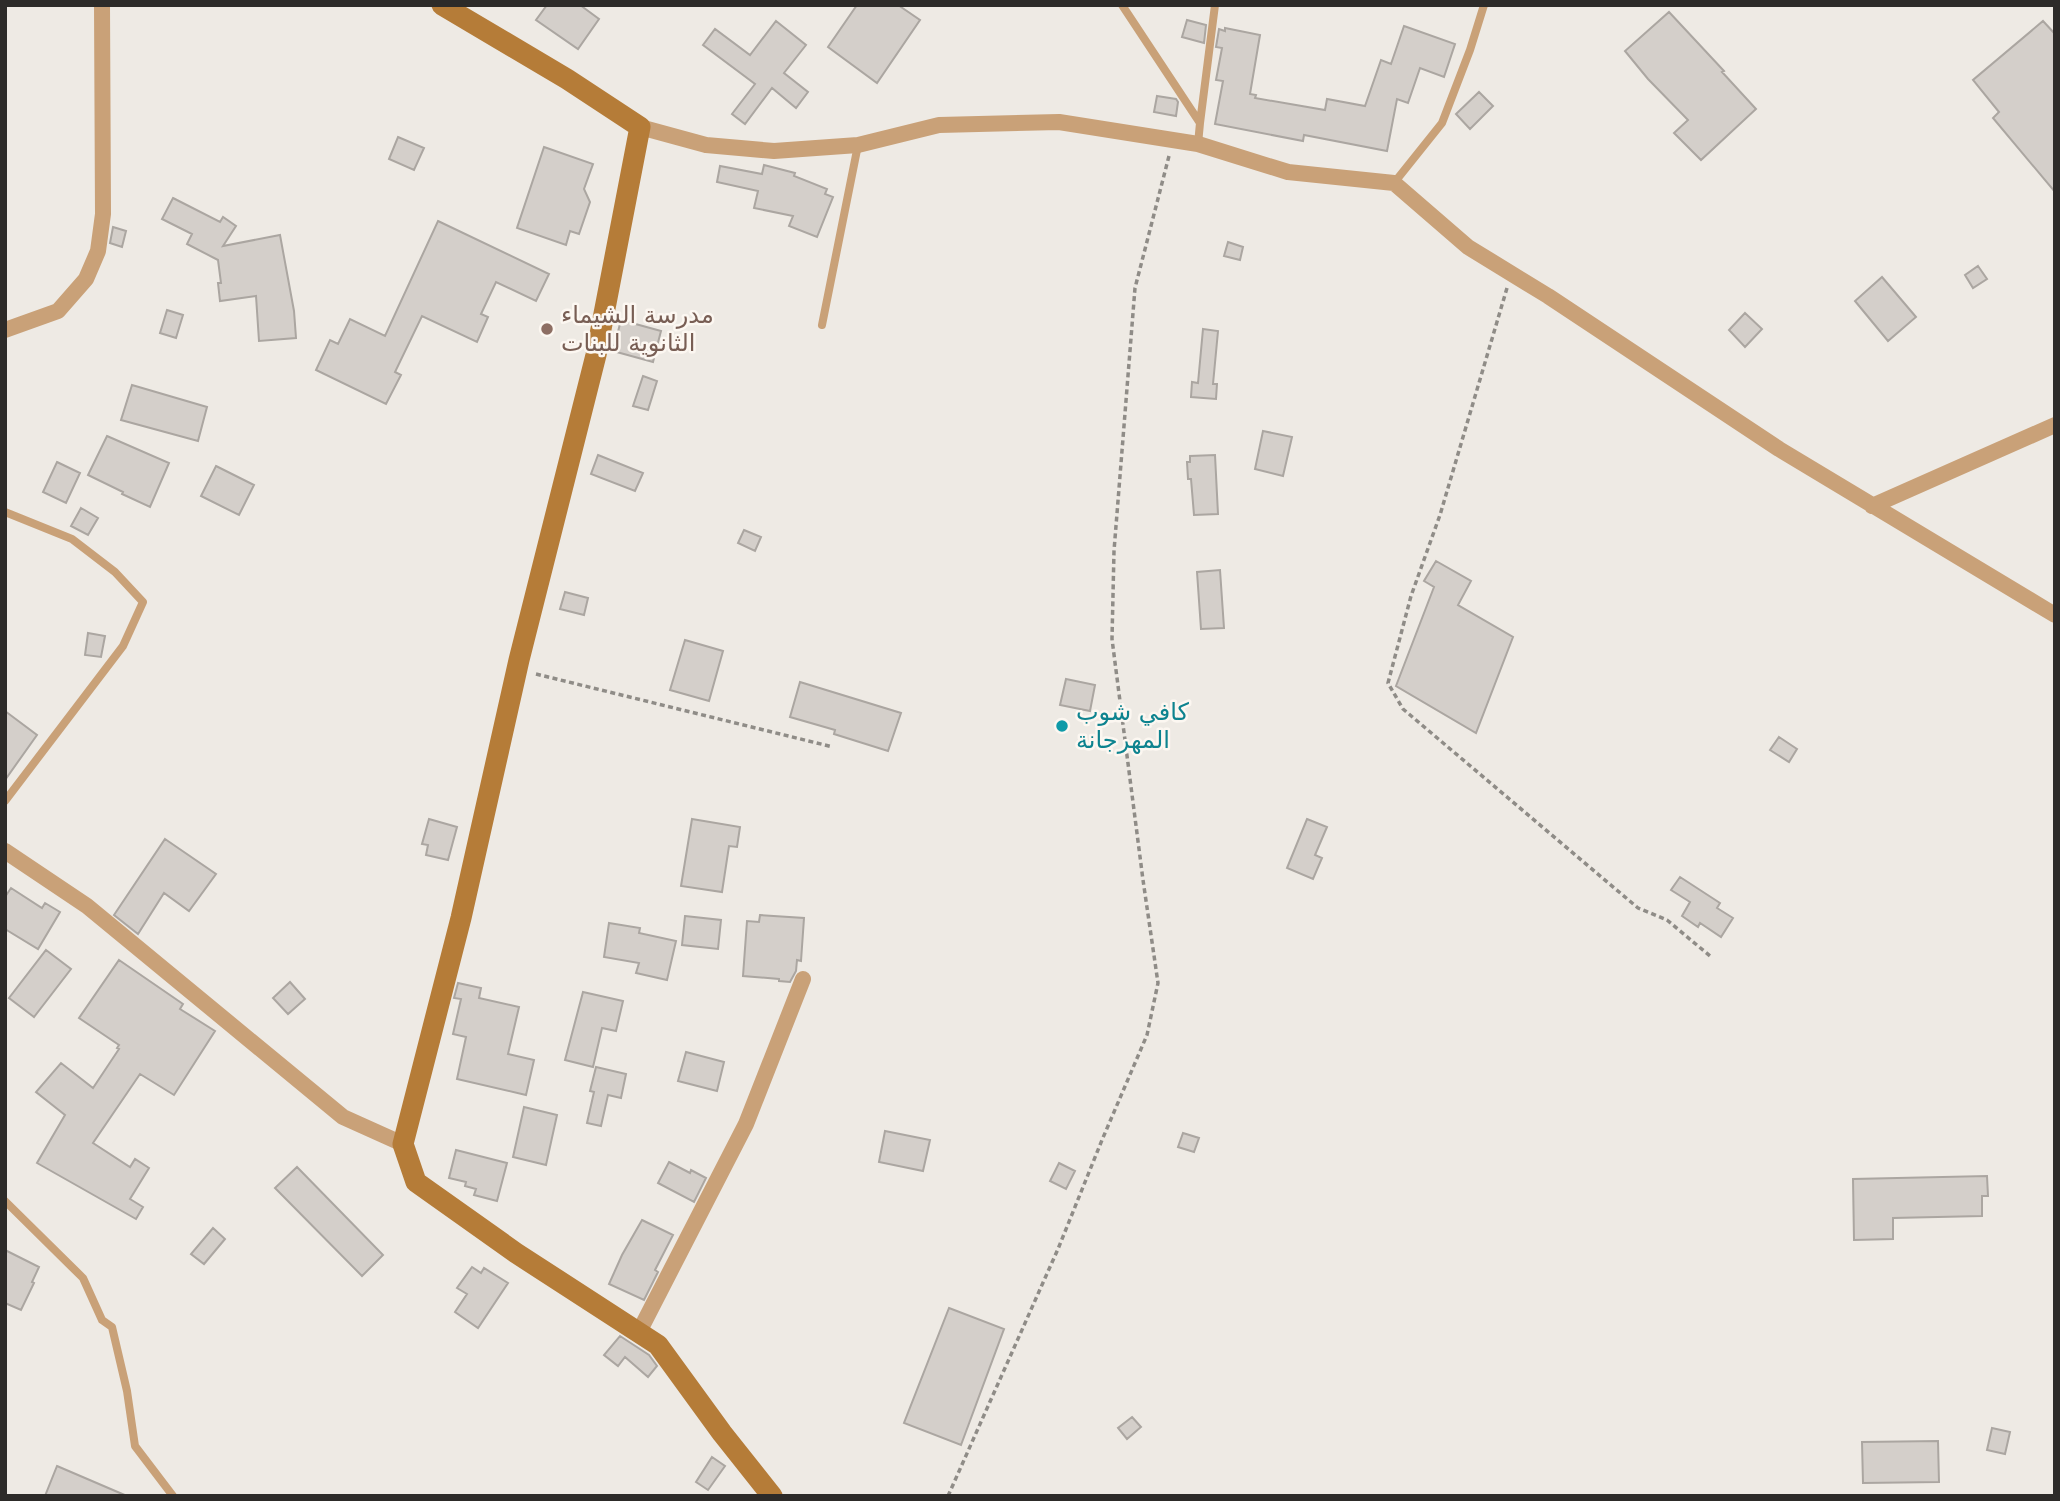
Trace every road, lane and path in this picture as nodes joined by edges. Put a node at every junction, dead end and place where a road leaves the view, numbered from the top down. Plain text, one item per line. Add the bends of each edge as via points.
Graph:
1 (102, 5) edge
2 (442, 5) edge
3 (1122, 5) edge
4 (1215, 5) edge
5 (1484, 5) edge
6 (1200, 123) junction
7 (640, 127) junction
8 (1173, 139) junction
9 (1198, 144) junction
10 (858, 145) junction
11 (1394, 183) junction
12 (1513, 275) junction
13 (822, 325) dead end
14 (5, 330) edge
15 (2055, 425) edge
16 (1872, 506) junction
17 (5, 512) edge
18 (2055, 615) edge
19 (517, 669) junction
20 (833, 747) dead end
21 (5, 801) edge
22 (5, 851) edge
23 (1710, 956) dead end
24 (803, 979) dead end
25 (403, 1144) junction
26 (5, 1201) edge
27 (639, 1332) junction
28 (173, 1496) edge
29 (772, 1496) edge
30 (948, 1496) edge

1 - 14 street via 103,214 98,251 86,279 58,311
2 - 7 street
3 - 6 lane
4 - 6 lane
5 - 11 lane via 1442,123
6 - 9 lane
7 - 10 street via 706,145 774,151
7 - 19 street via 596,355
8 - 9 street
8 - 10 street via 1059,122 939,125
8 - 30 path via 1135,288 1114,551 1112,639 1158,983 1147,1035
9 - 11 street via 1288,172
10 - 13 lane
11 - 12 street via 1468,247
12 - 16 street
12 - 23 path via 1388,683 1403,709 1594,871 1638,908 1667,920
15 - 16 street
16 - 18 street
17 - 21 lane via 72,539 115,572 143,602 123,646
19 - 20 path
19 - 25 street via 461,918
22 - 25 street via 87,906 343,1117
24 - 27 street via 746,1124
25 - 27 street via 416,1182
26 - 28 lane via 83,1278 103,1320 112,1327 135,1446
27 - 29 street via 659,1345

